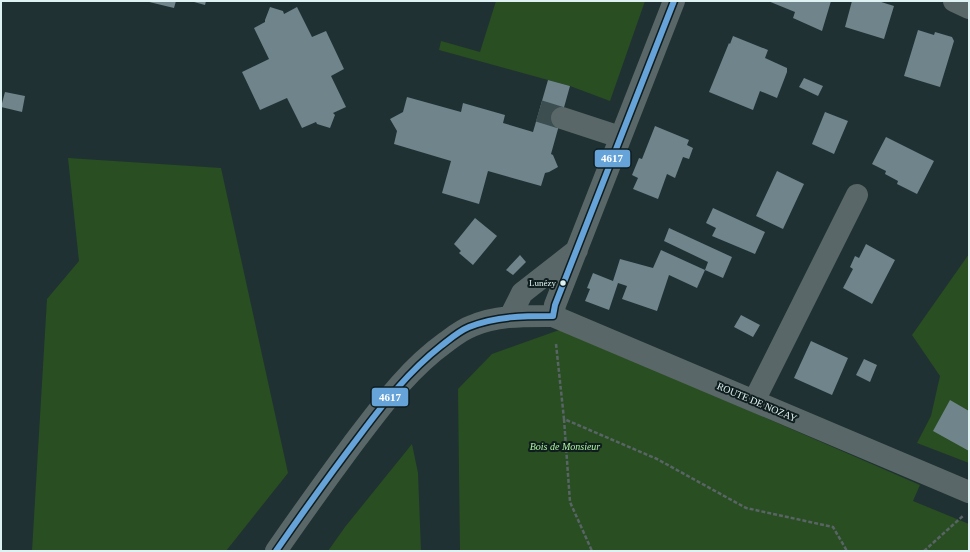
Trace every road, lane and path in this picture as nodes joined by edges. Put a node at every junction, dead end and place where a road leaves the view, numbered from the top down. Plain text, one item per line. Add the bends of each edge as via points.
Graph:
1 (674, 1) edge
2 (954, 1) edge
3 (969, 8) edge
4 (562, 118) tunnel mouth
5 (620, 137) junction
6 (857, 195) dead end
7 (577, 250) junction
8 (549, 316) junction
9 (510, 317) junction
10 (754, 401) junction
11 (564, 419) junction
12 (969, 492) edge
13 (969, 510) edge
14 (276, 551) edge
15 (592, 551) edge
16 (847, 551) edge
17 (924, 551) edge

1 - 5 street
2 - 3 street
4 - 5 street
5 - 7 street
6 - 10 street
7 - 8 street
7 - 9 street via 522,293
8 - 9 street
8 - 10 street, ROUTE DE NOZAY
8 - 11 path
9 - 14 street via 489,319 470,326 428,354 409,373 375,414
10 - 12 street, ROUTE DE NOZAY
11 - 15 path via 570,502
11 - 16 path via 657,459 746,508 833,527
13 - 17 path

